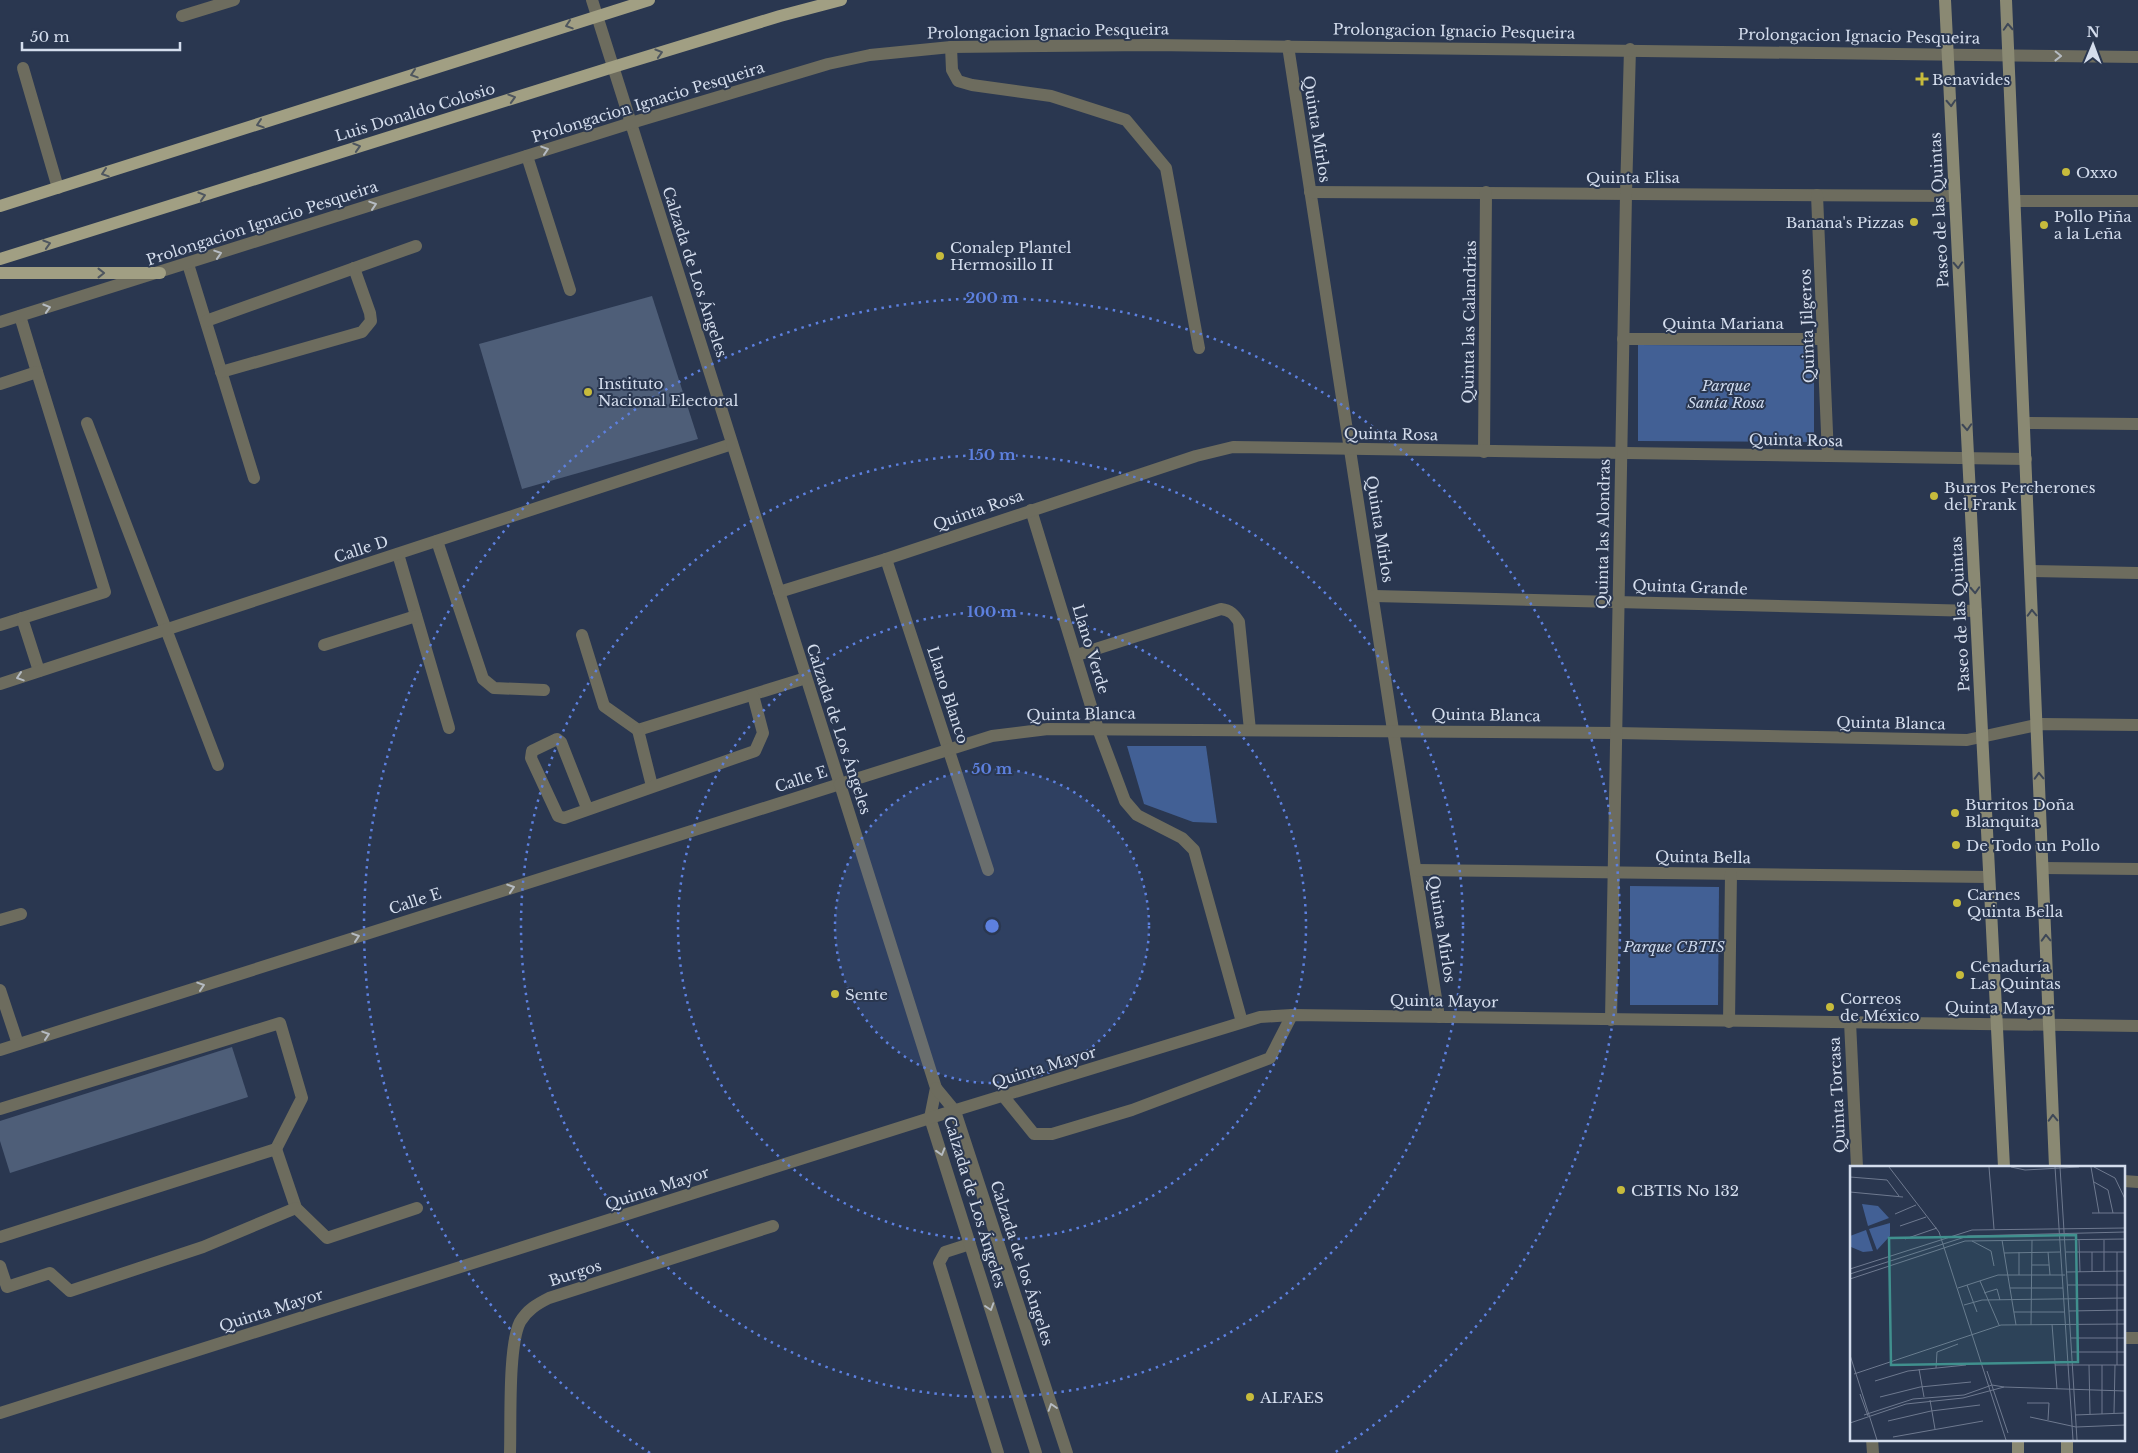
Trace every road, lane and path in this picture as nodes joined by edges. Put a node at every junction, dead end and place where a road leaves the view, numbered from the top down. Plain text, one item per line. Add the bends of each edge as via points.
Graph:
1 (234, 0) edge
2 (592, 0) edge
3 (649, 0) edge
4 (841, 0) edge
5 (1945, 0) edge
6 (2006, 0) edge
7 (182, 16) dead end
8 (597, 16) junction
9 (1288, 46) junction
10 (951, 47) junction
11 (1630, 49) junction
12 (1948, 54) junction
13 (2009, 55) junction
14 (2138, 57) edge
15 (612, 67) junction
16 (23, 68) dead end
17 (630, 123) junction
18 (526, 156) junction
19 (58, 188) junction
20 (1310, 192) junction
21 (1486, 192) junction
22 (1626, 194) junction
23 (1817, 195) junction
24 (1955, 196) junction
25 (2015, 201) junction
26 (2138, 201) edge
27 (0, 206) edge
28 (416, 246) dead end
29 (0, 259) edge
30 (188, 264) junction
31 (354, 268) junction
32 (160, 273) junction
33 (0, 274) edge
34 (570, 290) dead end
35 (20, 316) junction
36 (206, 321) junction
37 (0, 322) edge
38 (1623, 339) junction
39 (1823, 339) junction
40 (1199, 348) dead end
41 (37, 372) junction
42 (221, 372) junction
43 (0, 384) edge
44 (87, 423) dead end
45 (2024, 423) junction
46 (2138, 424) edge
47 (732, 444) junction
48 (1351, 450) junction
49 (1484, 452) junction
50 (1621, 454) junction
51 (1828, 456) junction
52 (1968, 458) junction
53 (2026, 459) junction
54 (254, 478) dead end
55 (1031, 510) junction
56 (437, 541) junction
57 (398, 554) junction
58 (886, 558) junction
59 (2030, 571) junction
60 (2138, 573) edge
61 (779, 592) junction
62 (1374, 596) junction
63 (1618, 601) junction
64 (1976, 611) junction
65 (416, 616) junction
66 (22, 618) junction
67 (0, 625) edge
68 (167, 629) junction
69 (582, 635) dead end
70 (324, 645) dead end
71 (1077, 654) junction
72 (39, 671) junction
73 (806, 678) junction
74 (0, 684) edge
75 (544, 690) dead end
76 (753, 694) junction
77 (2037, 725) junction
78 (2138, 725) edge
79 (449, 728) dead end
80 (1098, 729) junction
81 (638, 730) junction
82 (1250, 730) junction
83 (1393, 730) junction
84 (1616, 733) junction
85 (1982, 738) junction
86 (949, 750) junction
87 (218, 765) dead end
88 (840, 784) junction
89 (652, 786) junction
90 (587, 808) junction
91 (2043, 868) junction
92 (2138, 869) edge
93 (988, 870) dead end
94 (1416, 870) junction
95 (1614, 872) junction
96 (1731, 874) junction
97 (1989, 877) junction
98 (21, 914) dead end
99 (0, 920) edge
100 (0, 990) edge
101 (1292, 1015) junction
102 (1440, 1017) junction
103 (1611, 1020) junction
104 (1242, 1022) junction
105 (1729, 1022) junction
106 (1850, 1022) junction
107 (1997, 1024) junction
108 (2049, 1024) junction
109 (2138, 1026) edge
110 (18, 1044) junction
111 (0, 1050) edge
112 (936, 1088) junction
113 (1004, 1097) junction
114 (0, 1109) edge
115 (955, 1111) junction
116 (930, 1118) junction
117 (276, 1149) junction
118 (1857, 1166) edge
119 (2004, 1166) edge
120 (2055, 1166) edge
121 (296, 1208) junction
122 (417, 1208) dead end
123 (773, 1226) dead end
124 (0, 1237) edge
125 (970, 1244) junction
126 (0, 1266) edge
127 (0, 1413) edge
128 (1872, 1440) edge
129 (2018, 1440) edge
130 (2066, 1440) edge
131 (510, 1453) edge
132 (998, 1453) edge
133 (1036, 1453) edge
134 (1067, 1453) edge
135 (1873, 1453) edge
136 (2018, 1453) edge
137 (2067, 1453) edge

1 - 7 street
2 - 8 street, Calzada de Los Ángeles
3 - 8 main road
15 -> 4 main road, Luis Donaldo Colosio
5 - 12 main road, Paseo de las Quintas
13 -> 6 main road
8 - 15 street, Calzada de Los Ángeles
8 -> 19 main road
9 - 10 street, Prolongacion Ignacio Pesqueira
9 - 11 street, Prolongacion Ignacio Pesqueira
9 - 20 street, Quinta Mirlos
10 - 17 street, Prolongacion Ignacio Pesqueira via 870,55 828,64
10 - 40 street via 952,70 958,81 1051,96 1126,120 1166,168
11 - 12 street, Prolongacion Ignacio Pesqueira
11 - 22 street, Quinta las Alondras
12 - 13 street, Prolongacion Ignacio Pesqueira
12 -> 24 main road, Paseo de las Quintas
13 -> 14 street, Prolongacion Ignacio Pesqueira
13 - 25 main road
15 - 17 street, Calzada de Los Ángeles
29 -> 15 main road, Luis Donaldo Colosio
16 - 19 street
18 -> 17 street, Prolongacion Ignacio Pesqueira
17 - 47 street, Calzada de Los Ángeles
30 -> 18 street, Prolongacion Ignacio Pesqueira
18 - 34 street
19 - 27 main road
20 - 21 street, Quinta Elisa
20 - 48 street, Quinta Mirlos
21 - 22 street, Quinta Elisa
21 - 49 street, Quinta las Calandrias
22 - 23 street, Quinta Elisa
22 - 38 street, Quinta las Alondras
23 - 24 street, Quinta Elisa
23 - 39 street, Quinta Jilgeros
24 -> 52 main road, Paseo de las Quintas
25 - 26 street
25 - 45 main road
28 - 31 street
30 - 32 street, Prolongacion Ignacio Pesqueira
30 - 36 street
31 - 36 street
31 - 42 street via 371,321 362,332
33 -> 32 main road
35 -> 32 street, Prolongacion Ignacio Pesqueira
35 - 37 street, Prolongacion Ignacio Pesqueira
35 - 41 street
36 - 42 street
38 - 39 street, Quinta Mariana
38 - 50 street, Quinta las Alondras
39 - 51 street, Quinta Jilgeros
41 - 43 street
41 - 66 street via 105,592
42 - 54 street
44 - 68 street
45 - 46 street
45 - 53 main road
47 - 56 street, Calle D
47 - 61 street, Calzada de Los Ángeles
48 - 49 street, Quinta Rosa
48 - 55 street, Quinta Rosa via 1249,446 1217,450
48 - 62 street, Quinta Mirlos
49 - 50 street, Quinta Rosa
50 - 51 street, Quinta Rosa
50 - 63 street, Quinta las Alondras
51 - 52 street, Quinta Rosa
52 - 53 street, Quinta Rosa
52 -> 64 main road, Paseo de las Quintas
53 - 59 main road
55 - 58 street, Quinta Rosa
55 - 71 street, Llano Verde
56 - 57 street, Calle D
56 - 75 street via 483,679 494,688
57 - 65 street
57 - 68 street, Calle D
58 - 61 street, Quinta Rosa
58 - 86 street, Llano Blanco
59 - 60 street
77 -> 59 main road
61 - 73 street, Calzada de Los Ángeles
62 - 63 street, Quinta Grande
62 - 83 street, Quinta Mirlos
63 - 64 street, Quinta Grande
63 - 84 street, Quinta las Alondras
64 - 85 main road, Paseo de las Quintas
65 - 70 street
65 - 79 street
66 - 67 street
66 - 72 street
68 - 72 street, Calle D
68 - 87 street
69 - 81 street via 604,706
71 - 80 street, Llano Verde
71 - 82 street via 1221,609 1228,610 1239,622
72 -> 74 street, Calle D
73 - 76 street
73 - 88 street, Calzada de Los Ángeles
76 - 81 street
76 - 89 street via 763,733 755,751
77 - 78 street, Quinta Blanca
77 - 85 street, Quinta Blanca
91 -> 77 main road
80 - 82 street, Quinta Blanca
80 - 86 street, Quinta Blanca via 1008,733
80 - 104 street, Llano Verde via 1130,809 1137,816 1182,838 1194,850
81 - 89 street
82 - 83 street, Quinta Blanca
83 - 84 street, Quinta Blanca
83 - 94 street, Quinta Mirlos
84 - 85 street, Quinta Blanca
84 - 95 street, Quinta las Alondras
85 - 97 main road, Paseo de las Quintas
86 - 88 street, Quinta Blanca
86 - 93 street, Llano Blanco
110 -> 88 street, Calle E
88 - 112 street, Calzada de Los Ángeles
89 - 90 street
90 - 90 street via 564,818 558,816 531,758 532,751 557,740 561,742
91 - 92 street
108 -> 91 main road
94 - 95 street, Quinta Bella
94 - 102 street, Quinta Mirlos
95 - 96 street, Quinta Bella
95 - 103 street, Quinta las Alondras
96 - 97 street, Quinta Bella
96 - 105 street
97 - 107 main road, Paseo de las Quintas
98 - 99 street
100 - 110 street
101 - 102 street, Quinta Mayor
101 - 104 street, Quinta Mayor
101 - 113 street via 1270,1058 1132,1110 1052,1134 1034,1134
102 - 103 street, Quinta Mayor
103 - 105 street, Quinta Mayor
104 - 113 street, Quinta Mayor
105 - 106 street, Quinta Mayor
106 - 107 street, Quinta Mayor
106 - 118 street, Quinta Torcasa
107 - 108 street, Quinta Mayor
107 - 119 main road, Paseo de las Quintas
108 - 109 street, Quinta Mayor
120 -> 108 main road
110 - 111 street, Calle E
112 - 115 street, Calzada de los Ángeles
112 - 116 street, Calzada de Los Ángeles
113 - 115 street, Quinta Mayor
114 - 117 street via 280,1023 302,1098
115 - 116 street, Quinta Mayor
134 -> 115 street, Calzada de los Ángeles
116 -> 125 street, Calzada de Los Ángeles
116 - 127 street, Quinta Mayor
117 - 121 street
117 - 124 street
121 - 122 street via 327,1238
121 - 126 street via 203,1247 70,1291 50,1273 6,1287
123 - 131 street, Burgos via 549,1298 531,1308 520,1323 514,1347
125 - 132 street via 945,1252 939,1263
125 -> 133 street, Calzada de Los Ángeles
128 - 135 street
129 - 136 main road
130 - 137 main road

